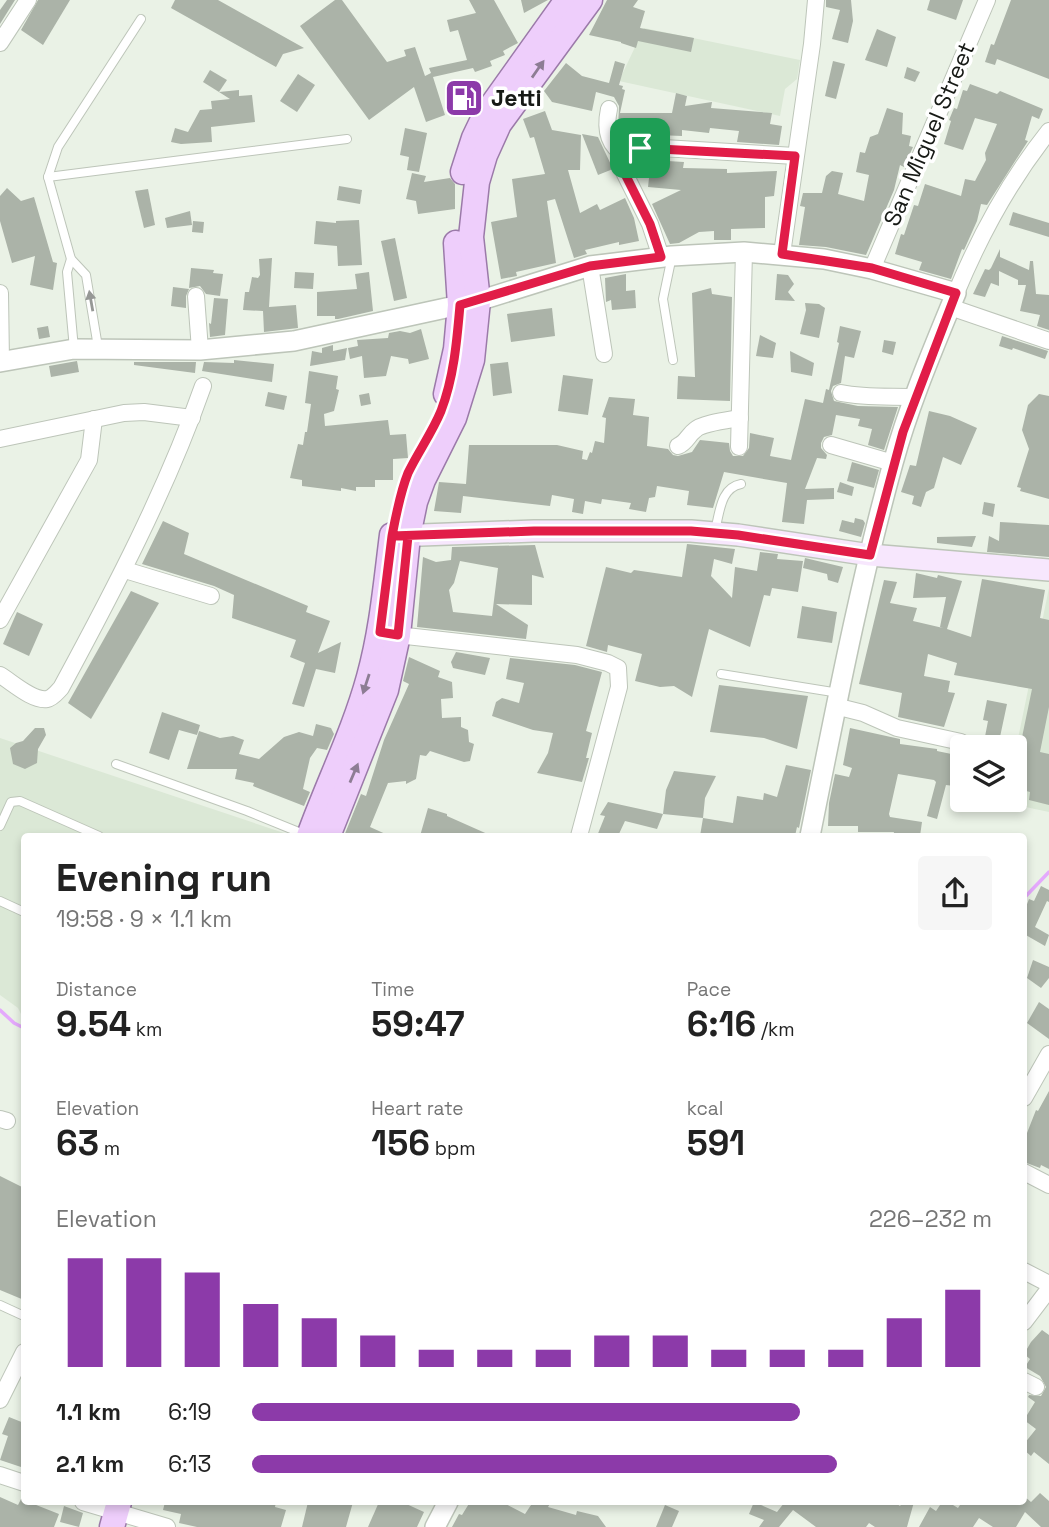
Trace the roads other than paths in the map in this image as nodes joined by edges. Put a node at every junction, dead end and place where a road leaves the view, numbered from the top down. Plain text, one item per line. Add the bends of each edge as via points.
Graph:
1 (28, 0) edge
2 (590, 0) edge
3 (816, 0) edge
4 (987, 0) edge
5 (563, 15) edge
6 (141, 19) dead end
7 (0, 43) edge
8 (609, 109) dead end
9 (1049, 131) edge
10 (347, 139) dead end
11 (625, 155) junction
12 (795, 156) junction
13 (48, 177) junction
14 (744, 252) junction
15 (782, 254) junction
16 (666, 257) junction
17 (71, 259) junction
18 (590, 266) junction
19 (872, 268) junction
20 (0, 293) edge
21 (196, 296) dead end
22 (953, 300) junction
23 (469, 303) junction
24 (1049, 341) edge
25 (98, 348) junction
26 (74, 349) junction
27 (200, 350) junction
28 (604, 354) dead end
29 (673, 360) dead end
30 (0, 362) edge
31 (203, 386) dead end
32 (841, 393) dead end
33 (915, 397) junction
34 (192, 418) junction
35 (740, 418) junction
36 (94, 419) junction
37 (0, 439) edge
38 (831, 445) dead end
39 (678, 446) dead end
40 (739, 447) dead end
41 (893, 463) junction
42 (741, 484) dead end
43 (714, 533) junction
44 (400, 536) junction
45 (870, 555) junction
46 (125, 570) junction
47 (1049, 570) edge
48 (211, 596) dead end
49 (0, 620) edge
50 (389, 634) junction
51 (721, 674) dead end
52 (0, 675) edge
53 (837, 700) junction
54 (950, 740) edge
55 (116, 764) dead end
56 (0, 825) edge
57 (92, 833) edge
58 (302, 833) edge
59 (310, 833) edge
60 (329, 833) edge
61 (580, 833) edge
62 (811, 833) edge
63 (0, 901) edge
64 (21, 911) edge
65 (1049, 1054) edge
66 (1027, 1093) edge
67 (1027, 1174) edge
68 (1049, 1185) edge
69 (1027, 1272) edge
70 (1049, 1283) edge
71 (1049, 1289) edge
72 (0, 1305) edge
73 (21, 1314) edge
74 (1027, 1318) edge
75 (21, 1364) edge
76 (0, 1400) edge
77 (0, 1475) edge
78 (21, 1482) edge
79 (91, 1505) edge
80 (445, 1505) edge
81 (116, 1514) edge
82 (167, 1527) edge
83 (435, 1527) edge

1 - 7 street
2 - 5 main road
3 - 12 street
4 - 19 street, San Miguel Street
5 - 23 main road via 465,162 456,237
6 - 13 lane via 58,147
8 - 11 street via 607,134
9 - 22 street via 988,222
10 - 13 lane
11 - 12 street via 647,147
11 - 16 street via 624,172
12 - 15 street
13 - 17 lane
14 - 15 street
14 - 16 street
14 - 35 street
15 - 19 street
16 - 18 street
16 - 29 lane via 663,299
25 -> 17 lane via 86,275
17 - 26 lane via 67,272
18 - 23 street
18 - 28 street
19 - 22 street
20 - 30 street
21 - 27 street
22 - 24 street
22 - 33 street
23 - 27 street via 294,341
23 - 44 main road via 472,360 454,418
25 - 26 street
25 - 27 street
26 - 30 street
31 - 34 street
32 - 33 street
33 - 41 street
34 - 36 street via 144,412
34 - 46 street
35 - 39 street via 700,427
35 - 40 street
36 - 37 street
36 - 49 street via 89,460
38 - 41 street
41 - 45 street
42 - 43 lane via 728,489 723,498
43 - 44 main road
43 - 45 main road
44 - 50 main road
45 - 47 main road
45 - 53 street
46 - 48 street
46 - 52 street via 54,695 46,699 35,696
50 -> 59 main road
60 -> 50 main road via 386,690
50 - 61 street via 576,655 618,668 619,687
51 - 53 lane
53 - 54 street via 897,728
53 - 62 street
55 - 58 lane
56 - 57 lane via 11,803 20,801
63 - 64 lane
65 - 66 street
67 - 68 street
69 - 70 street
71 - 74 street
72 - 73 lane
75 - 76 street
77 - 78 street
79 - 81 street
80 - 83 street
81 - 82 street

